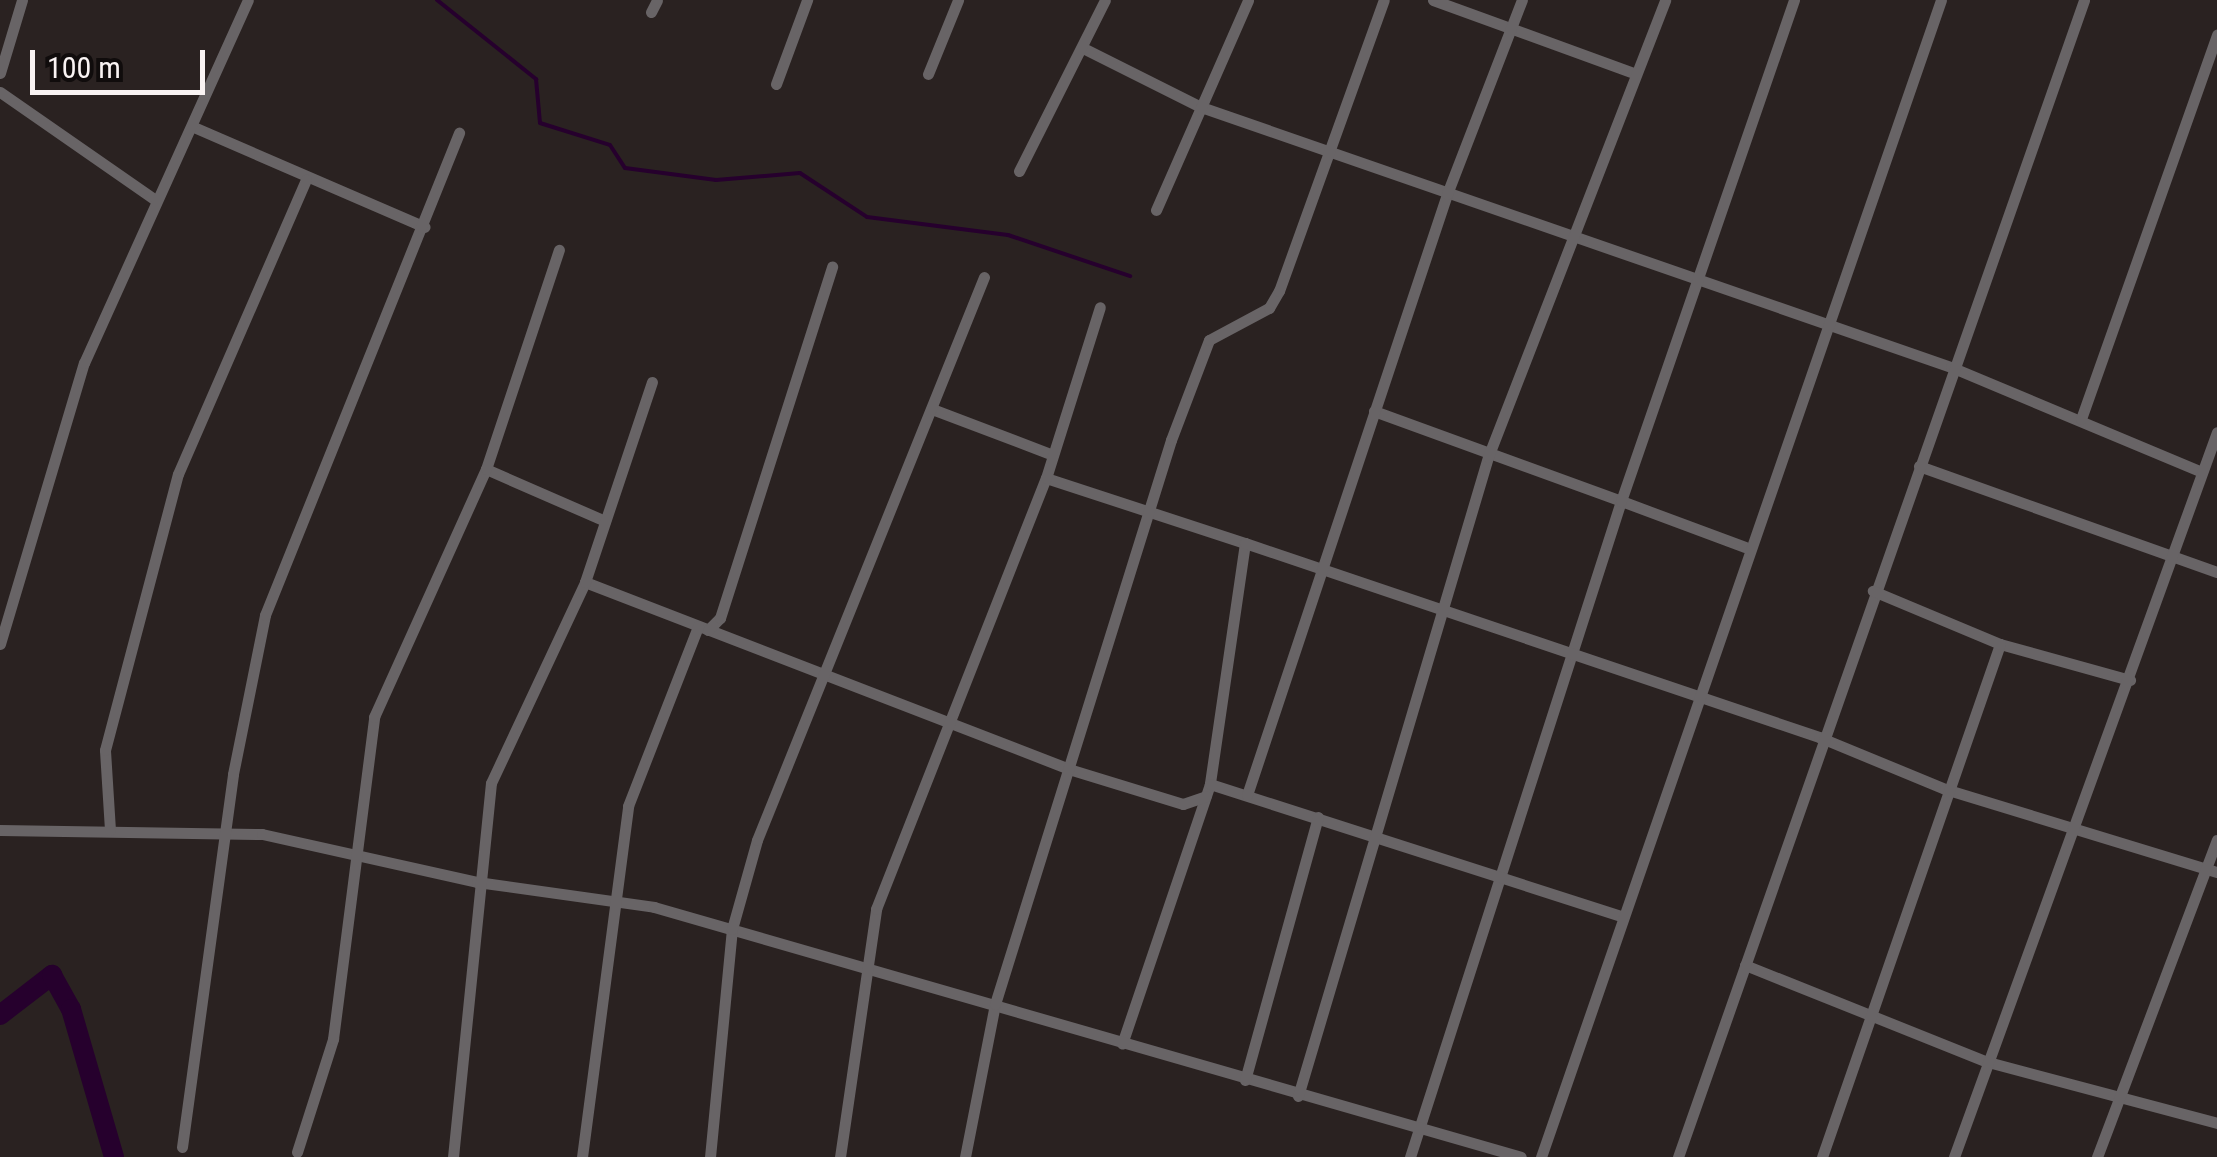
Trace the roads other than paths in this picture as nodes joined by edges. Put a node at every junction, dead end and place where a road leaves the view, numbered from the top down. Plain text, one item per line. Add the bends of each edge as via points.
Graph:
1 (22, 0) edge
2 (248, 0) edge
3 (807, 0) edge
4 (958, 0) edge
5 (1105, 0) edge
6 (1248, 0) edge
7 (1384, 0) edge
8 (1433, 0) edge
9 (1522, 0) edge
10 (1665, 0) edge
11 (1794, 0) edge
12 (1940, 0) edge
13 (2084, 0) edge
14 (1511, 29) junction
15 (2217, 34) edge
16 (4, 35) edge
17 (1085, 48) junction
18 (0, 73) edge
19 (928, 74) dead end
20 (1636, 74) junction
21 (776, 84) dead end
22 (0, 92) edge
23 (1201, 107) junction
24 (196, 128) junction
25 (459, 133) dead end
26 (1325, 154) junction
27 (1019, 171) dead end
28 (306, 180) junction
29 (1446, 194) junction
30 (154, 199) junction
31 (1156, 210) dead end
32 (426, 228) junction
33 (1578, 244) junction
34 (559, 250) dead end
35 (832, 266) dead end
36 (984, 277) dead end
37 (1700, 282) junction
38 (1100, 307) dead end
39 (1828, 328) junction
40 (1951, 367) junction
41 (652, 382) dead end
42 (932, 409) junction
43 (1374, 412) junction
44 (2080, 419) junction
45 (2217, 432) edge
46 (1053, 456) junction
47 (1488, 458) junction
48 (1920, 466) junction
49 (486, 469) junction
50 (2202, 472) junction
51 (1046, 478) junction
52 (1621, 501) junction
53 (1151, 512) junction
54 (606, 521) junction
55 (1245, 543) junction
56 (1746, 546) junction
57 (2174, 560) junction
58 (1319, 569) junction
59 (2217, 572) edge
60 (585, 582) junction
61 (1873, 591) junction
62 (1443, 617) junction
63 (720, 618) junction
64 (703, 628) junction
65 (726, 637) junction
66 (0, 644) edge
67 (2000, 644) junction
68 (1573, 654) junction
69 (826, 678) junction
70 (2130, 680) junction
71 (1700, 696) junction
72 (946, 720) junction
73 (1820, 737) junction
74 (1072, 770) junction
75 (1945, 789) junction
76 (1208, 790) junction
77 (1247, 795) junction
78 (1183, 804) junction
79 (1318, 817) junction
80 (1197, 826) junction
81 (2077, 828) junction
82 (0, 830) edge
83 (110, 830) junction
84 (228, 830) junction
85 (1376, 834) junction
86 (2217, 840) edge
87 (357, 856) junction
88 (2212, 870) edge
89 (1499, 873) junction
90 (476, 882) junction
91 (611, 899) junction
92 (1618, 914) junction
93 (732, 929) junction
94 (863, 964) junction
95 (1744, 965) junction
96 (995, 1004) junction
97 (1870, 1008) junction
98 (1122, 1044) junction
99 (1988, 1062) junction
100 (1245, 1080) junction
101 (2118, 1092) junction
102 (1298, 1096) junction
103 (2217, 1123) edge
104 (1420, 1129) junction
105 (182, 1147) dead end
106 (297, 1152) dead end
107 (453, 1157) edge
108 (582, 1157) edge
109 (710, 1157) edge
110 (840, 1157) edge
111 (965, 1157) edge
112 (1410, 1157) edge
113 (1521, 1157) edge
114 (1540, 1157) edge
115 (1678, 1157) edge
116 (1822, 1157) edge
117 (1954, 1157) edge
118 (2097, 1157) edge

1 - 16 street
2 - 24 street
3 - 21 street
4 - 19 street
5 - 17 street
6 - 23 street
7 - 26 street
8 - 14 street
9 - 14 street
10 - 20 street
11 - 37 street
12 - 39 street
13 - 40 street
14 - 20 street
14 - 29 street
15 - 44 street via 2182,153
16 - 18 street
17 - 23 street
17 - 27 street
20 - 33 street
22 - 30 street
23 - 26 street
23 - 31 street
24 - 28 street
24 - 30 street
25 - 32 street
26 - 29 street
26 - 53 street via 1269,308 1206,346
28 - 32 street
28 - 83 street via 228,345 172,493 102,762
29 - 33 street
29 - 43 street
30 - 66 street via 84,363
32 - 84 street via 265,615
33 - 37 street
33 - 47 street
34 - 49 street
35 - 63 street
36 - 42 street
37 - 39 street
37 - 52 street
38 - 46 street
39 - 40 street
39 - 56 street
40 - 44 street
40 - 48 street
41 - 54 street
42 - 46 street
42 - 69 street
43 - 47 street
43 - 58 street
44 - 50 street
45 - 50 street
46 - 51 street
47 - 52 street
47 - 62 street
48 - 57 street
48 - 61 street
49 - 54 street
49 - 87 street via 374,717
50 - 57 street
51 - 53 street
51 - 72 street
52 - 56 street
52 - 68 street
53 - 55 street
53 - 74 street
54 - 60 street
55 - 58 street
55 - 76 street
56 - 71 street
57 - 59 street
57 - 70 street
58 - 62 street
58 - 77 street
60 - 64 street
60 - 90 street via 491,783
61 - 67 street
61 - 73 street
62 - 68 street
62 - 85 street
63 - 64 street
63 - 65 street
64 - 65 street
64 - 91 street via 628,806
65 - 69 street
67 - 70 street
67 - 75 street
68 - 71 street
68 - 89 street
69 - 72 street
69 - 93 street via 757,840
70 - 81 street
71 - 73 street
71 - 92 street
72 - 74 street
72 - 94 street
73 - 75 street
73 - 95 street
74 - 78 street
74 - 96 street
75 - 81 street
75 - 97 street
76 - 77 street
76 - 78 street
76 - 80 street
77 - 79 street
78 - 80 street
79 - 85 street
79 - 100 street
80 - 98 street
81 - 88 street
81 - 99 street
82 - 83 street
83 - 84 street
84 - 87 street
84 - 105 street
85 - 89 street
85 - 102 street
86 - 88 street
87 - 90 street
87 - 106 street via 333,1039
88 - 101 street
89 - 92 street
89 - 104 street
90 - 91 street
90 - 107 street
91 - 93 street
91 - 108 street
92 - 114 street
93 - 94 street
93 - 109 street
94 - 96 street
94 - 110 street
95 - 97 street
95 - 115 street
96 - 98 street
96 - 111 street
97 - 99 street
97 - 116 street
98 - 100 street
99 - 101 street
99 - 117 street
100 - 102 street
101 - 103 street
101 - 118 street
102 - 104 street
104 - 112 street
104 - 113 street

